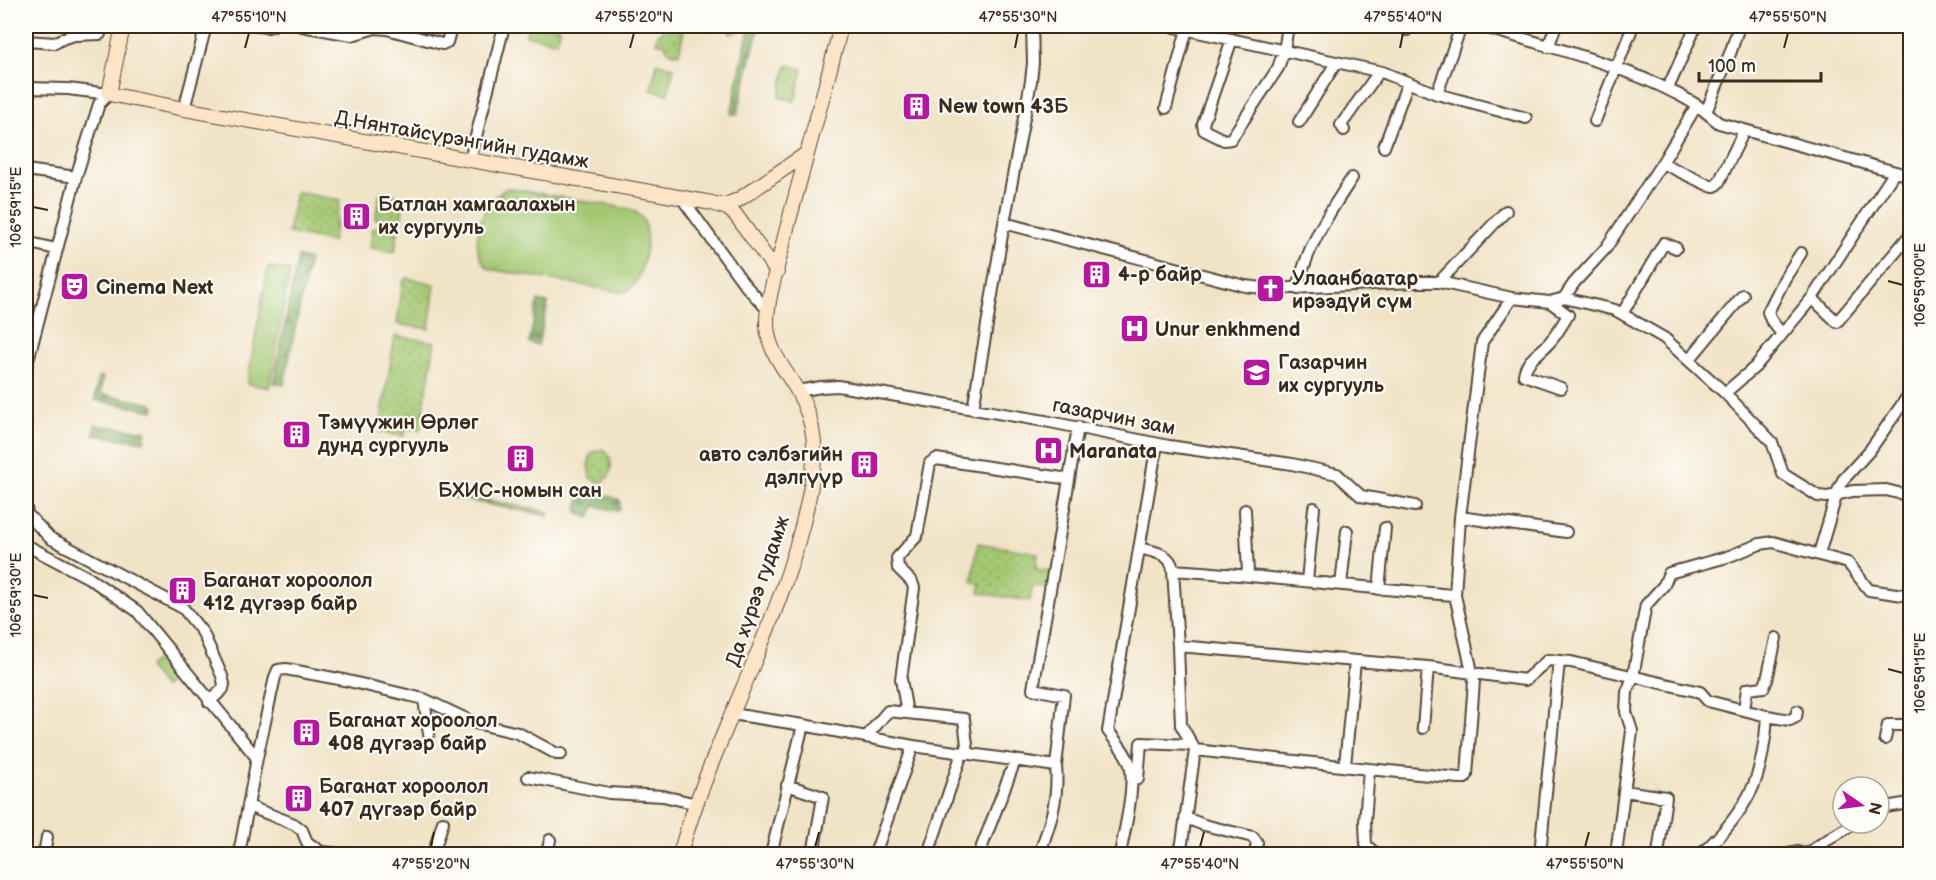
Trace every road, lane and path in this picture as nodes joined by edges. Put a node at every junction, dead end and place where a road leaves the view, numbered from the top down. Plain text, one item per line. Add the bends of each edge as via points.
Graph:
1 (123, 26) edge
2 (206, 26) edge
3 (258, 26) edge
4 (272, 26) edge
5 (302, 26) edge
6 (504, 26) edge
7 (841, 26) edge
8 (1032, 26) edge
9 (1170, 26) edge
10 (1288, 26) edge
11 (1466, 26) edge
12 (1482, 26) edge
13 (1556, 26) edge
14 (1633, 26) edge
15 (1696, 26) edge
16 (1739, 26) edge
17 (387, 27) edge
18 (1187, 29) junction
19 (100, 34) dead end
20 (449, 35) dead end
21 (1232, 39) junction
22 (26, 41) edge
23 (1548, 47) junction
24 (1284, 51) junction
25 (1336, 63) junction
26 (1617, 69) junction
27 (1379, 72) junction
28 (1408, 82) junction
29 (26, 88) edge
30 (1668, 88) junction
31 (109, 94) junction
32 (1437, 94) junction
33 (1697, 105) junction
34 (1166, 108) dead end
35 (184, 109) junction
36 (1706, 112) junction
37 (1526, 118) dead end
38 (1595, 121) dead end
39 (1299, 122) dead end
40 (1344, 130) dead end
41 (1744, 131) junction
42 (1384, 147) dead end
43 (806, 154) junction
44 (470, 160) junction
45 (1662, 163) junction
46 (26, 170) edge
47 (1894, 172) junction
48 (1911, 176) edge
49 (75, 177) junction
50 (1352, 178) dead end
51 (681, 197) junction
52 (712, 202) junction
53 (1506, 211) dead end
54 (1004, 222) junction
55 (1911, 235) edge
56 (26, 242) edge
57 (1677, 248) dead end
58 (56, 249) junction
59 (1801, 253) dead end
60 (777, 272) junction
61 (1439, 282) junction
62 (1299, 289) junction
63 (1743, 295) dead end
64 (1812, 297) junction
65 (1512, 298) junction
66 (1564, 298) junction
67 (1550, 302) junction
68 (768, 310) junction
69 (1622, 314) junction
70 (1782, 333) junction
71 (1689, 360) junction
72 (26, 368) edge
73 (1561, 388) dead end
74 (798, 391) junction
75 (1725, 393) junction
76 (1911, 393) edge
77 (973, 409) junction
78 (1078, 427) junction
79 (1157, 444) junction
80 (1068, 479) junction
81 (1837, 493) junction
82 (1911, 496) edge
83 (1415, 506) dead end
84 (26, 508) edge
85 (1314, 508) dead end
86 (1245, 510) dead end
87 (1460, 517) junction
88 (1385, 528) dead end
89 (1347, 531) dead end
90 (1566, 532) dead end
91 (26, 545) edge
92 (1139, 548) junction
93 (1819, 554) junction
94 (106, 567) junction
95 (1173, 570) junction
96 (1248, 574) junction
97 (89, 578) junction
98 (1307, 581) junction
99 (1341, 585) junction
100 (1379, 589) junction
101 (1455, 595) junction
102 (1911, 596) edge
103 (1776, 638) dead end
104 (1178, 646) junction
105 (1355, 661) junction
106 (1559, 661) junction
107 (1428, 667) junction
108 (1474, 672) junction
109 (1633, 677) junction
110 (424, 699) junction
111 (209, 702) junction
112 (1744, 710) junction
113 (1797, 711) dead end
114 (907, 713) junction
115 (732, 714) junction
116 (1767, 716) junction
117 (803, 725) junction
118 (1911, 725) edge
119 (1424, 728) dead end
120 (429, 734) dead end
121 (867, 736) junction
122 (1885, 739) dead end
123 (913, 746) junction
124 (1193, 747) junction
125 (965, 753) junction
126 (561, 754) dead end
127 (256, 758) junction
128 (1014, 761) junction
129 (1345, 765) junction
130 (1056, 766) junction
131 (1369, 769) junction
132 (528, 777) dead end
133 (788, 785) junction
134 (1624, 791) junction
135 (1911, 803) edge
136 (697, 804) junction
137 (248, 806) junction
138 (1891, 806) edge
139 (1186, 818) junction
140 (443, 822) dead end
141 (1836, 835) edge
142 (47, 837) dead end
143 (550, 840) dead end
144 (1124, 851) edge
145 (1179, 852) dead end
146 (321, 853) edge
147 (45, 855) edge
148 (239, 855) edge
149 (344, 855) edge
150 (433, 855) edge
151 (547, 855) edge
152 (681, 855) edge
153 (771, 855) edge
154 (813, 855) edge
155 (878, 855) edge
156 (928, 855) edge
157 (979, 855) edge
158 (1039, 855) edge
159 (1255, 855) edge
160 (1376, 855) edge
161 (1540, 855) edge
162 (1616, 855) edge
163 (1658, 855) edge
164 (1701, 855) edge
165 (1788, 855) edge
166 (1806, 855) edge

1 - 31 main road
2 - 35 street
3 - 4 street
5 - 17 street via 352,35
6 - 44 street
7 - 43 main road, Да хүрээ гудамж
8 - 54 street via 1031,81
9 - 18 street
10 - 24 street
11 - 32 street via 1459,32
12 - 23 street
13 - 23 street
14 - 26 street
15 - 30 street
16 - 36 street
17 - 20 street via 442,44
18 - 21 street
18 - 34 street
19 - 22 street via 75,35 55,43
21 - 24 street
21 - 24 street via 1203,124 1204,130 1224,140 1231,139 1278,68
23 - 26 street
24 - 25 street
25 - 27 street
25 - 39 street
26 - 30 street
26 - 38 street
27 - 28 street
27 - 40 street via 1347,114 1341,125
28 - 32 street
28 - 42 street
29 - 31 street
30 - 33 street
31 - 35 main road, Д.Нянтайсүрэнгийн гудамж
31 - 49 street via 99,105
32 - 37 street
33 - 36 street
33 - 45 street
35 - 44 main road, Д.Нянтайсүрэнгийн гудамж
36 - 41 street via 1719,123
41 - 45 street via 1715,186
41 - 47 street
43 - 52 main road via 738,200 728,204
43 - 60 main road, Да хүрээ гудамж
44 - 51 main road, Д.Нянтайсүрэнгийн гудамж
45 - 66 street via 1606,248
46 - 49 street
47 - 48 street
47 - 64 street
49 - 58 street
50 - 62 street via 1317,233 1303,265
51 - 52 main road, Д.Нянтайсүрэнгийн гудамж
51 - 68 street
52 - 60 main road, Д.Нянтайсүрэнгийн гудамж via 735,214
53 - 61 street
54 - 62 street via 1245,286
54 - 77 street
55 - 64 street via 1837,322
56 - 58 street
57 - 69 street via 1664,243
58 - 72 street
59 - 70 street via 1768,312
60 - 68 main road, Да хүрээ гудамж
61 - 62 street
61 - 65 street
63 - 71 street
64 - 70 street
65 - 67 street
65 - 87 street via 1482,342
66 - 67 street
66 - 69 street
67 - 73 street via 1568,315 1547,345 1532,358 1524,375
68 - 74 main road, Да хүрээ гудамж via 770,343
69 - 71 street via 1664,338
70 - 75 street via 1755,367
71 - 75 street
74 - 77 street, газарчин зам via 838,386
74 - 115 main road, Да хүрээ гудамж via 815,438 810,491 789,570
75 - 81 street via 1772,442 1783,474 1818,496
76 - 81 street
77 - 78 street, газарчин зам
78 - 79 street, газарчин зам
78 - 80 street
79 - 83 street, газарчин зам via 1337,474 1361,496
79 - 92 street
80 - 114 street via 936,459 930,463 917,537 897,558 898,568 914,588 901,679
80 - 130 street via 1033,689 1064,695
81 - 82 street via 1886,490
81 - 93 street
84 - 94 street via 50,538
85 - 98 street
86 - 96 street
87 - 90 street
87 - 101 street
88 - 100 street
89 - 99 street
91 - 97 street
92 - 95 street via 1168,557
92 - 144 street via 1108,731 1129,759 1131,769
93 - 102 street via 1848,563 1869,590
93 - 109 street via 1773,542 1669,573 1646,605
94 - 97 street
94 - 111 street via 183,608 203,633 224,684
95 - 96 street
95 - 104 street
96 - 98 street
97 - 111 street via 137,611
98 - 99 street
99 - 100 street
100 - 101 street
101 - 108 street
103 - 112 street via 1764,687 1747,689
104 - 105 street
104 - 124 street via 1181,725
105 - 107 street
105 - 129 street
106 - 108 street via 1548,660 1525,680
106 - 109 street
106 - 161 street
107 - 108 street
107 - 119 street
108 - 131 street via 1465,778
109 - 112 street via 1700,692 1708,701
109 - 134 street via 1627,692 1626,712 1632,731
110 - 120 street
110 - 126 street via 475,723 518,733
110 - 127 street via 345,680 278,670
111 - 127 street
112 - 116 street
113 - 116 street via 1790,720
114 - 121 street via 888,711
114 - 125 street via 964,719
115 - 117 street
115 - 136 main road, Да хүрээ гудамж
116 - 164 street via 1752,788 1722,834
117 - 121 street
117 - 133 street
118 - 122 street via 1888,724
121 - 123 street
123 - 125 street
123 - 155 street via 876,851
124 - 129 street
124 - 139 street
124 - 144 street via 1142,743 1135,811
125 - 128 street
125 - 156 street
127 - 137 street
128 - 130 street
128 - 157 street
129 - 131 street
130 - 158 street via 1058,787
131 - 160 street via 1366,845
132 - 136 street
133 - 153 street
133 - 154 street via 823,797
134 - 162 street
134 - 163 street via 1666,797
135 - 138 street
136 - 152 main road, Да хүрээ гудамж
137 - 146 street via 294,824
137 - 148 street
139 - 145 street
139 - 159 street via 1253,837 1257,843
140 - 150 street
141 - 166 street
142 - 147 street
143 - 151 street
146 - 149 street
165 - 166 street

